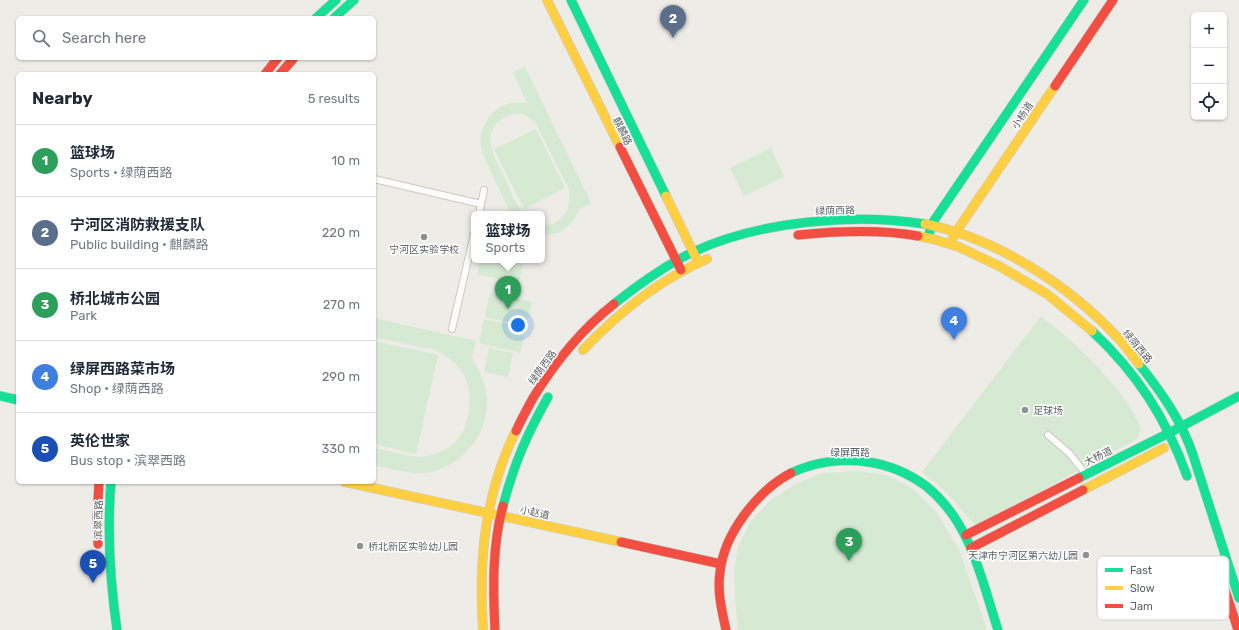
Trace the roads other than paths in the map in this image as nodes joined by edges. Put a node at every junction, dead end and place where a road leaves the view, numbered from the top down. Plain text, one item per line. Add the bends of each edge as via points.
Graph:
1 (336, 0) edge
2 (354, 0) edge
3 (546, 0) edge
4 (571, 0) edge
5 (1084, 0) edge
6 (1113, 0) edge
7 (318, 16) edge
8 (336, 16) edge
9 (276, 60) edge
10 (292, 60) edge
11 (267, 72) edge
12 (282, 72) edge
13 (376, 179) edge
14 (484, 190) dead end
15 (481, 204) junction
16 (480, 211) edge
17 (931, 225) junction
18 (956, 232) junction
19 (788, 236) dead end
20 (928, 238) junction
21 (951, 244) junction
22 (471, 247) edge
23 (693, 252) junction
24 (713, 256) dead end
25 (675, 261) junction
26 (698, 262) junction
27 (681, 271) junction
28 (452, 329) dead end
29 (575, 359) dead end
30 (552, 390) dead end
31 (0, 396) edge
32 (1239, 396) edge
33 (16, 400) edge
34 (1181, 426) junction
35 (1169, 433) junction
36 (1048, 434) dead end
37 (1190, 435) junction
38 (1175, 443) junction
39 (1086, 474) junction
40 (99, 484) edge
41 (111, 484) edge
42 (356, 484) edge
43 (397, 484) dead end
44 (1191, 488) dead end
45 (489, 509) junction
46 (501, 512) junction
47 (966, 535) junction
48 (971, 548) junction
49 (98, 552) dead end
50 (1226, 556) edge
51 (722, 560) junction
52 (1229, 565) edge
53 (1239, 598) edge
54 (1229, 602) edge
55 (116, 630) edge
56 (483, 630) edge
57 (495, 630) edge
58 (726, 630) edge
59 (998, 630) edge
60 (1238, 630) edge

1 - 7 main road
2 - 8 main road
3 - 25 main road, 麒麟路
4 - 23 main road, 麒麟路
5 - 17 main road, 小杨道
6 - 18 main road, 小杨道
9 - 11 main road
10 - 12 main road
13 - 15 lane
14 - 15 lane
15 - 16 lane
17 - 18 main road, 绿荫西路
17 - 20 main road, 小杨道
17 - 23 main road, 绿荫西路 via 827,220 760,230
18 - 21 main road, 小杨道
18 - 34 main road, 绿荫西路 via 976,239 1024,264 1056,284 1092,313 1117,337 1153,382
19 - 20 main road via 860,232
20 - 21 main road
21 - 35 main road via 995,263 1043,291 1083,322 1120,360 1149,397
22 - 28 lane
23 - 25 main road, 绿荫西路
23 - 26 main road, 麒麟路
24 - 26 main road
25 - 27 main road, 麒麟路
25 - 45 main road, 绿荫西路 via 611,305 552,369 515,430 499,472
26 - 27 main road
27 - 29 main road via 624,310
30 - 46 main road via 541,406 524,442
31 - 33 main road
32 - 34 main road, 大杨道
34 - 35 main road, 大杨道
34 - 37 main road, 绿荫西路
35 - 38 main road
35 - 39 main road, 大杨道
36 - 39 lane via 1070,454
37 - 38 main road
37 - 50 main road, 绿荫西路
38 - 44 main road
38 - 48 main road
39 - 47 main road, 大杨道
40 - 49 main road, 滨翠西路
41 - 55 main road, 滨翠西路 via 108,531
42 - 45 main road, 小赵道
43 - 45 main road, 小赵道
45 - 46 main road, 小赵道
45 - 56 main road, 绿荫西路 via 481,582
46 - 51 main road, 小赵道
46 - 57 main road via 492,584
47 - 48 main road, 绿屏西路
47 - 51 main road, 绿屏西路 via 946,505 934,493 905,473 871,462 838,461 802,469 770,488 742,516 730,536
48 - 59 main road, 绿屏西路
51 - 58 main road, 绿屏西路 via 719,584
52 - 53 main road, 绿荫西路
54 - 60 main road

